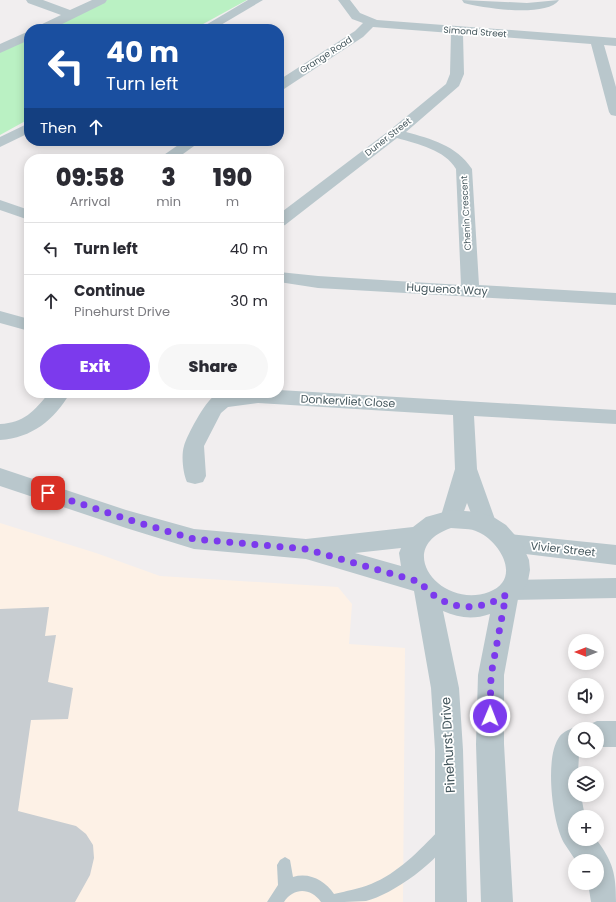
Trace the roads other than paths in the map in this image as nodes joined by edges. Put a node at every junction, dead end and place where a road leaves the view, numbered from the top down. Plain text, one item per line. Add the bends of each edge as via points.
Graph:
1 (32, 0) edge
2 (101, 0) edge
3 (257, 0) edge
4 (344, 0) edge
5 (468, 0) edge
6 (553, 0) edge
7 (71, 14) junction
8 (371, 23) junction
9 (52, 24) edge
10 (214, 24) edge
11 (457, 31) junction
12 (24, 37) edge
13 (597, 41) junction
14 (616, 42) edge
15 (0, 49) edge
16 (284, 83) edge
17 (616, 112) edge
18 (24, 130) edge
19 (395, 133) junction
20 (0, 143) edge
21 (186, 146) edge
22 (174, 154) edge
23 (0, 205) edge
24 (24, 213) edge
25 (284, 218) edge
26 (284, 278) edge
27 (470, 290) junction
28 (616, 299) edge
29 (0, 317) edge
30 (24, 324) edge
31 (56, 398) edge
32 (238, 398) edge
33 (284, 398) edge
34 (464, 408) junction
35 (616, 417) edge
36 (0, 432) edge
37 (466, 469) junction
38 (195, 476) dead end
39 (0, 477) edge
40 (451, 519) junction
41 (486, 525) junction
42 (419, 536) junction
43 (509, 543) junction
44 (306, 549) junction
45 (616, 555) edge
46 (423, 586) junction
47 (616, 588) edge
48 (508, 593) junction
49 (604, 734) edge
50 (616, 734) edge
51 (568, 747) edge
52 (569, 810) edge
53 (451, 829) junction
54 (285, 865) dead end
55 (286, 888) junction
56 (604, 889) edge
57 (276, 902) edge
58 (330, 902) edge
59 (335, 902) edge
60 (451, 902) edge
61 (497, 902) edge
62 (606, 902) edge

1 - 7 street
2 - 7 street
3 - 10 street
4 - 8 street, Simond Street via 356,16
5 - 6 street via 537,7 547,5
7 - 9 street
8 - 11 street, Simond Street
8 - 16 street, Grange Road via 359,34
11 - 13 street, Simond Street
11 - 19 street, Duner Street via 455,82
12 - 15 street
13 - 14 street, Simond Street
13 - 17 street
18 - 20 street
19 - 25 street, Duner Street
19 - 27 street, Chenin Crescent via 446,151 461,163 464,169
21 - 22 street
23 - 24 street
26 - 27 street, Huguenot Way via 312,282
27 - 28 street, Huguenot Way
29 - 30 street
31 - 36 street via 36,422 16,431
32 - 38 street, Donkervliet Close via 222,401 213,408 194,446
33 - 34 street, Donkervliet Close
34 - 35 street, Donkervliet Close
34 - 37 street
37 - 40 street
37 - 41 street
39 - 44 street via 194,539
40 - 41 street via 471,520
40 - 42 street via 433,525
41 - 43 street via 499,532
42 - 44 street
42 - 46 street via 412,558 414,571
43 - 45 street, Vivier Street
43 - 48 street via 516,555 518,567 516,579
44 - 46 street
46 - 48 street via 441,600 458,606 476,608 492,604
46 - 53 street, Pinehurst Drive via 445,688
47 - 48 street
48 - 61 street via 491,675 490,744
49 - 50 street
51 - 52 street via 564,763
53 - 59 lane via 418,863 388,885 361,897
53 - 60 street, Pinehurst Drive
54 - 55 lane
55 - 57 lane
55 - 58 lane via 304,882 314,885 322,890
56 - 62 street

